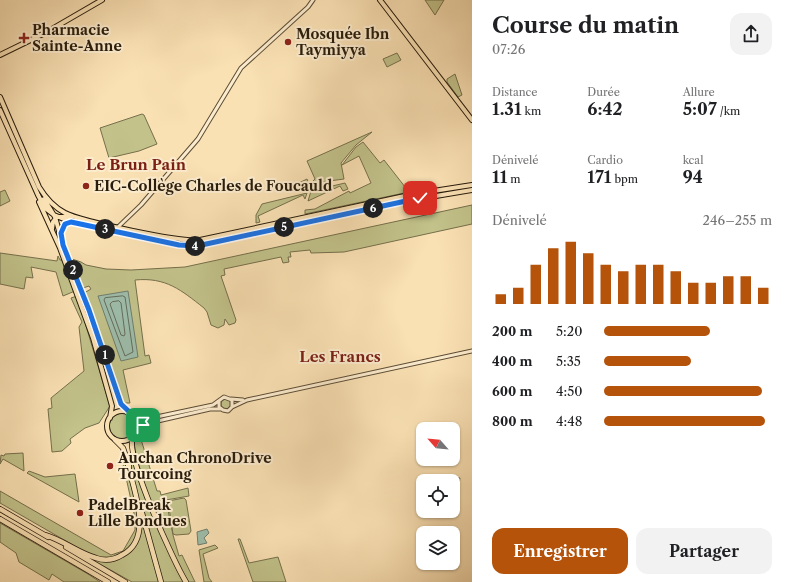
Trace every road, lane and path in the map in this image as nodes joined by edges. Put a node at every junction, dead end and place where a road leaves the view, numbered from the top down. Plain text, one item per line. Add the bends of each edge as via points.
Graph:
1 (102, 0) edge
2 (313, 0) edge
3 (380, 0) edge
4 (1, 54) edge
5 (0, 97) edge
6 (0, 110) edge
7 (472, 120) edge
8 (34, 176) junction
9 (472, 185) edge
10 (34, 188) junction
11 (472, 190) edge
12 (56, 217) junction
13 (83, 219) junction
14 (71, 222) junction
15 (119, 227) junction
16 (52, 228) junction
17 (114, 231) junction
18 (63, 245) junction
19 (472, 351) edge
20 (231, 399) junction
21 (247, 400) junction
22 (219, 401) junction
23 (232, 407) junction
24 (221, 409) junction
25 (129, 412) junction
26 (110, 418) junction
27 (136, 418) junction
28 (137, 430) junction
29 (133, 437) junction
30 (115, 440) junction
31 (128, 464) junction
32 (0, 509) edge
33 (0, 519) edge
34 (45, 535) junction
35 (108, 582) edge
36 (125, 582) edge
37 (161, 582) edge
38 (186, 582) edge

1 - 4 main road via 45,33
2 - 15 street via 242,66 198,139
3 - 7 main road
5 - 8 main road
6 - 10 main road
8 - 12 main road via 40,192
8 - 13 main road via 52,204 64,213
9 - 15 main road via 421,193 192,241
10 - 12 main road via 45,208
10 - 16 main road
11 - 17 main road via 406,201 190,246
12 - 13 main road
12 - 14 main road
12 - 16 main road
12 - 18 main road
13 - 15 main road
14 - 17 main road
14 - 18 main road via 62,228
15 - 17 street
16 - 26 main road via 93,338 112,406
18 - 25 main road via 89,310 121,404
19 - 21 street
20 - 21 street
20 - 22 street via 224,397
20 - 23 street
21 - 23 street
22 - 24 street
22 - 27 street via 214,405 167,415
23 - 24 street via 227,411
24 - 28 street via 149,423
25 - 26 main road via 117,412
25 - 27 main road
26 - 30 main road via 107,430
27 - 28 main road
28 - 29 main road
29 - 30 main road via 125,441
29 - 38 highway via 131,447 136,468 172,557
30 - 31 highway via 123,448
31 - 34 highway via 140,525 138,537 128,552 112,559 99,559
31 - 37 highway
32 - 34 highway
33 - 35 highway
34 - 36 highway

